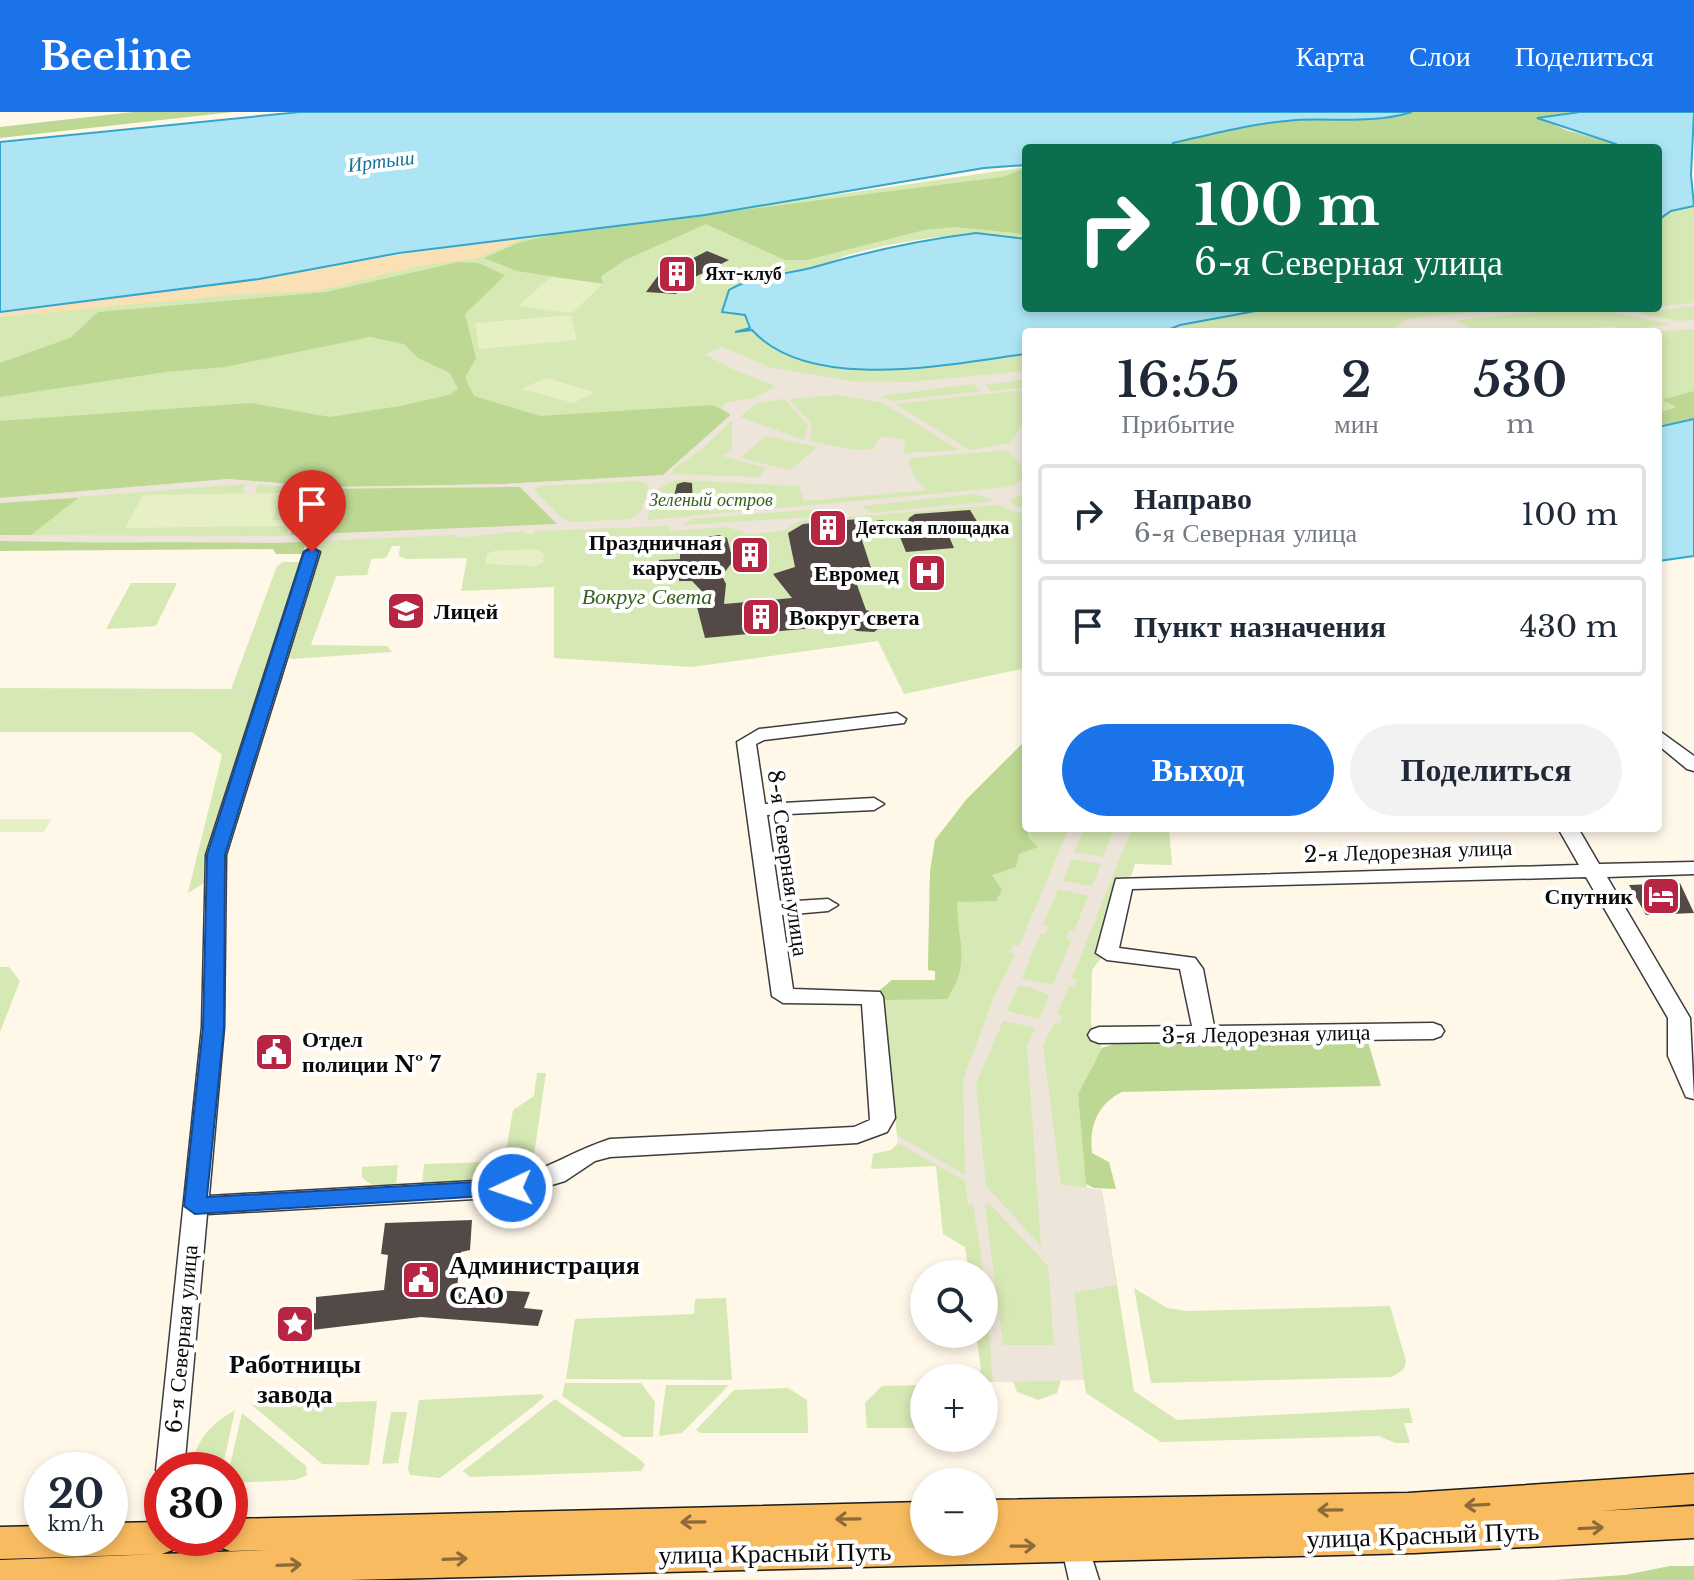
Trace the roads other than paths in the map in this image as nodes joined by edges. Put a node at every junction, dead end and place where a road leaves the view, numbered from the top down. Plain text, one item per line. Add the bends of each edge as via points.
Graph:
1 (312, 552) dead end
2 (897, 719) dead end
3 (1662, 739) edge
4 (1694, 765) edge
5 (874, 804) dead end
6 (758, 810) junction
7 (1570, 832) edge
8 (1694, 868) edge
9 (1592, 870) junction
10 (828, 905) dead end
11 (768, 909) junction
12 (1686, 1016) edge
13 (1433, 1031) dead end
14 (1099, 1035) dead end
15 (1205, 1035) junction
16 (1694, 1091) edge
17 (195, 1206) junction
18 (172, 1452) edge
19 (1694, 1489) edge
20 (998, 1516) edge
21 (910, 1519) edge
22 (1694, 1522) edge
23 (248, 1538) edge
24 (0, 1543) edge
25 (144, 1548) edge
26 (144, 1552) edge
27 (248, 1552) edge
28 (379, 1557) edge
29 (1080, 1562) edge
30 (0, 1577) edge

1 - 17 street, 6-я Северная улица via 216,855 213,1027
2 - 6 street, 8-я Северная улица via 749,737
3 - 4 street
5 - 6 street
6 - 11 street, 8-я Северная улица
7 - 9 street
8 - 9 street, 2-я Ледорезная улица
9 - 12 street
9 - 15 street, 2-я Ледорезная улица via 1123,883 1107,953 1187,963
10 - 11 street
11 - 17 street, 8-я Северная улица via 783,996 872,997 883,1118 879,1126 857,1135 610,1148 587,1155 556,1175 512,1188
12 - 16 street via 1675,1048 1678,1065
13 - 15 street, 3-я Ледорезная улица
14 - 15 street, 3-я Ледорезная улица
17 - 18 street, 6-я Северная улица
19 -> 20 main road, улица Красный Путь via 1408,1509
21 -> 28 main road, улица Красный Путь
29 -> 22 main road, улица Красный Путь
23 - 28 main road, улица Красный Путь
24 - 25 main road, улица Красный Путь
26 - 30 main road, улица Красный Путь
27 -> 28 main road, улица Красный Путь
28 -> 29 main road, улица Красный Путь

